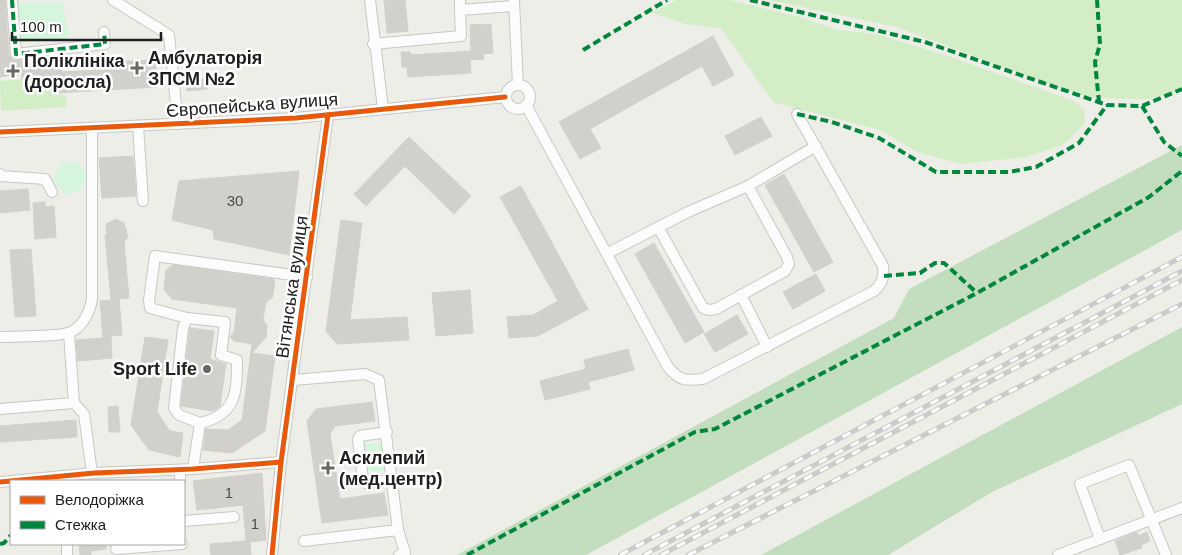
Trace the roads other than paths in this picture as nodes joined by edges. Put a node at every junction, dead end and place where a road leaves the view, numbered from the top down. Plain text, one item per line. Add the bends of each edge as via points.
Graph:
1 (12, 0) edge
2 (113, 0) edge
3 (370, 0) edge
4 (514, 3) edge
5 (460, 5) edge
6 (104, 32) dead end
7 (373, 44) junction
8 (518, 84) junction
9 (505, 97) junction
10 (526, 106) junction
11 (382, 109) junction
12 (798, 114) dead end
13 (328, 115) junction
14 (178, 124) junction
15 (138, 126) junction
16 (92, 128) junction
17 (0, 132) edge
18 (816, 146) junction
19 (0, 175) edge
20 (748, 186) junction
21 (52, 192) dead end
22 (142, 201) dead end
23 (658, 227) junction
24 (608, 253) junction
25 (307, 277) junction
26 (741, 295) junction
27 (187, 318) junction
28 (69, 333) junction
29 (0, 338) edge
30 (767, 347) junction
31 (293, 380) junction
32 (74, 403) junction
33 (0, 409) edge
34 (200, 423) junction
35 (387, 432) junction
36 (281, 462) junction
37 (193, 469) junction
38 (180, 470) junction
39 (92, 473) junction
40 (63, 478) edge
41 (32, 480) edge
42 (180, 480) edge
43 (393, 480) junction
44 (1182, 508) edge
45 (234, 517) dead end
46 (1153, 520) junction
47 (185, 521) edge
48 (398, 530) junction
49 (1100, 539) junction
50 (304, 541) dead end
51 (169, 545) edge
52 (116, 549) dead end
53 (272, 555) edge
54 (399, 555) edge
55 (1058, 555) edge
56 (1166, 555) edge

1 - 6 street via 16,54 105,44
2 - 14 street via 169,35
3 - 7 street
4 - 5 street
4 - 8 street
5 - 7 street via 461,36
7 - 11 street
8 - 9 street via 510,87
8 - 10 street via 526,87 530,94
9 - 10 street via 508,105 515,109
9 - 11 street, Європейська вулиця
10 - 24 street
11 - 13 street, Європейська вулиця
12 - 18 street
13 - 14 street, Європейська вулиця
13 - 25 street, Вітянська вулиця
14 - 15 street, Європейська вулиця
15 - 16 street, Європейська вулиця
15 - 22 street
16 - 17 street, Європейська вулиця
16 - 28 street via 92,299 83,321
18 - 20 street
18 - 30 street via 883,266 884,276 874,291
19 - 21 street via 45,179
20 - 23 street
20 - 26 street via 789,264 785,271
23 - 24 street
23 - 26 street via 703,308 716,309
24 - 30 street via 668,367 677,377 690,381 703,379
25 - 27 street via 155,256 150,308
25 - 31 street, Вітянська вулиця
26 - 30 street
27 - 34 street via 183,328 174,408 179,415
27 - 34 street via 225,322 222,355 237,360 232,404 215,420
28 - 29 street
28 - 32 street
31 - 35 street via 374,376 382,386
31 - 36 street, Вітянська вулиця
32 - 33 street
32 - 39 street via 84,414
34 - 37 street
35 - 43 street
35 - 43 street via 360,436 358,440 366,483
36 - 37 street
36 - 53 street, Вітянська вулиця
37 - 38 street
38 - 39 street
38 - 42 street
39 - 40 street
40 - 41 street
43 - 48 street
44 - 46 street
45 - 47 street
46 - 49 street
46 - 49 street via 1129,465 1080,484
46 - 56 street
48 - 50 street
48 - 54 street via 404,552
49 - 55 street
51 - 52 street

